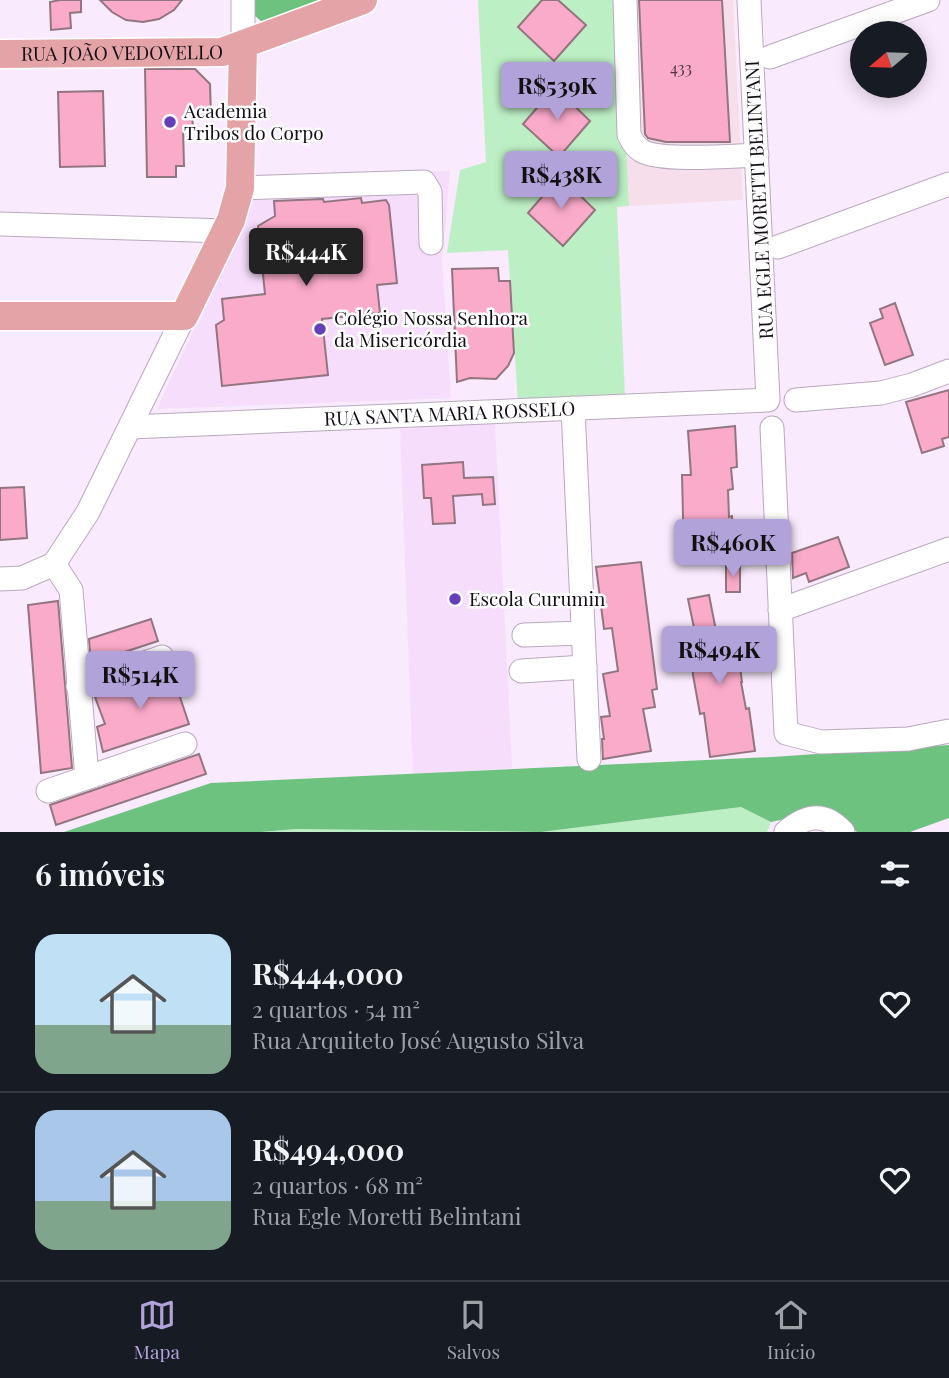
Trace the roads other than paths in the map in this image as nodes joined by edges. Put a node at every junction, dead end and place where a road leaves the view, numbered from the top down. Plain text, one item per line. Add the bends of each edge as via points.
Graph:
1 (243, 0) edge
2 (363, 0) edge
3 (625, 0) edge
4 (749, 0) edge
5 (928, 0) edge
6 (243, 45) junction
7 (0, 54) edge
8 (770, 57) dead end
9 (757, 155) junction
10 (949, 184) edge
11 (240, 188) junction
12 (0, 224) edge
13 (226, 231) junction
14 (431, 243) dead end
15 (778, 247) dead end
16 (0, 316) edge
17 (184, 316) junction
18 (949, 371) edge
19 (768, 400) joint
20 (796, 400) dead end
21 (573, 408) junction
22 (130, 426) junction
23 (772, 428) dead end
24 (949, 549) edge
25 (54, 564) junction
26 (0, 579) edge
27 (780, 610) junction
28 (583, 633) junction
29 (524, 635) dead end
30 (162, 657) dead end
31 (585, 667) junction
32 (521, 671) dead end
33 (78, 686) junction
34 (949, 731) edge
35 (185, 744) dead end
36 (589, 759) dead end
37 (87, 777) junction
38 (48, 792) dead end
39 (786, 832) edge
40 (843, 832) edge

1 - 6 street
2 - 6 main road, RUA JOÃO VEDOVELLO
3 - 9 street via 629,135 634,144 643,152 661,156
4 - 9 street, RUA EGLE MORETTI BELINTANI
5 - 8 street
6 - 7 main road, RUA JOÃO VEDOVELLO via 222,52
6 - 11 main road
9 - 19 street, RUA EGLE MORETTI BELINTANI
10 - 15 street
11 - 13 main road
11 - 14 street via 424,182 430,192
12 - 13 street
13 - 17 main road
16 - 17 main road
17 - 22 street
18 - 20 street via 881,393
19 - 21 street, RUA SANTA MARIA ROSSELO
21 - 22 street, RUA SANTA MARIA ROSSELO
21 - 28 street
22 - 25 street via 88,512
23 - 27 street
24 - 27 street
25 - 26 street via 22,578
25 - 33 street via 71,590
27 - 34 street via 786,733 821,742 908,739
28 - 29 street
28 - 31 street
30 - 33 street
31 - 32 street
31 - 36 street
33 - 37 street
35 - 37 street
37 - 38 street
39 - 40 street via 800,820 818,817 835,823

